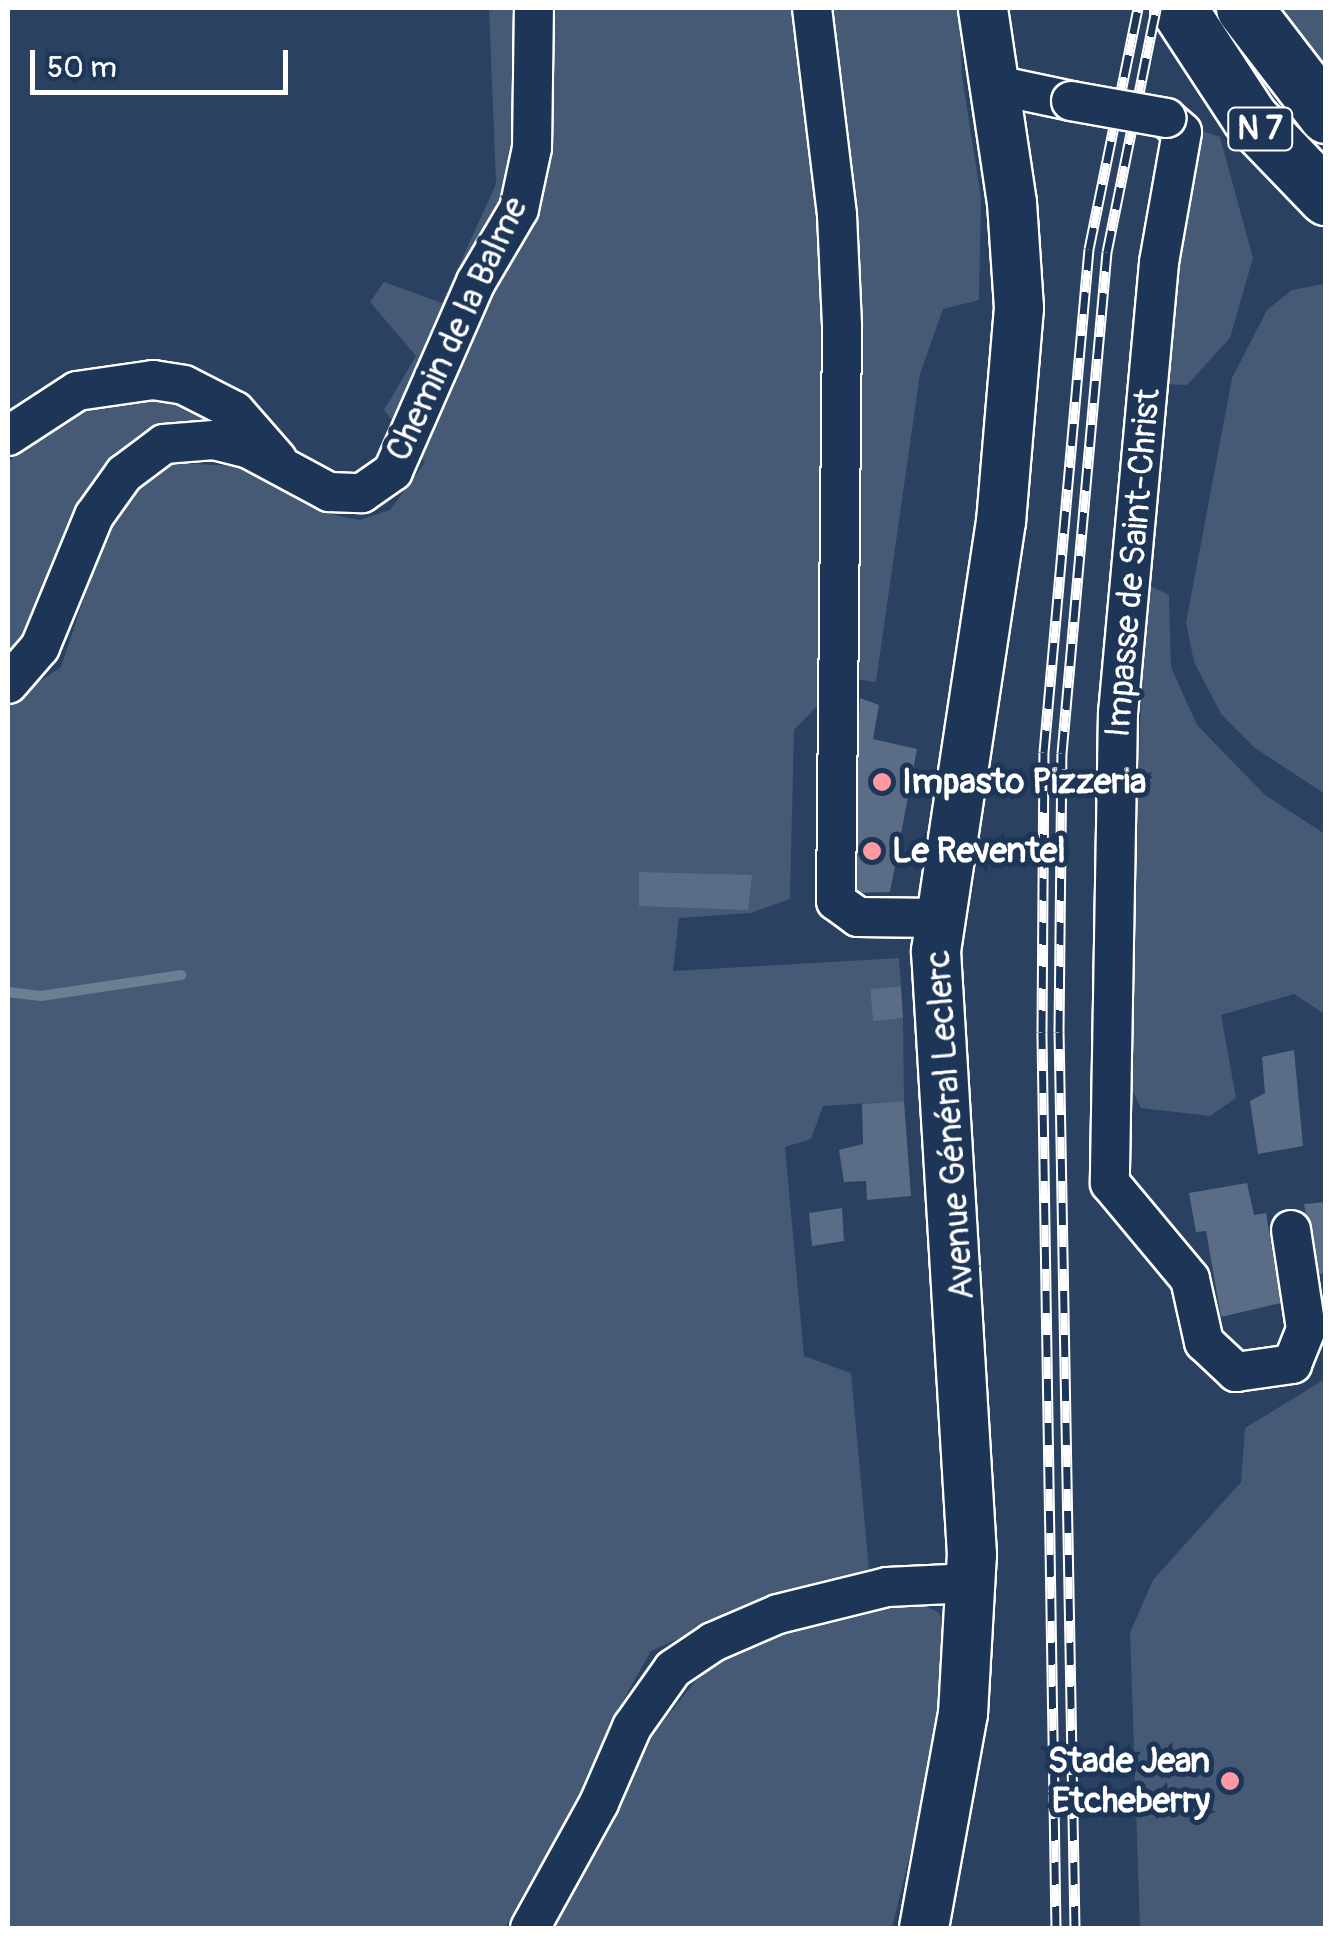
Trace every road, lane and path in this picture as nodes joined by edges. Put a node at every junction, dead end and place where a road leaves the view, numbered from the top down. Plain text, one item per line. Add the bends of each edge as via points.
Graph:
1 (534, 8) edge
2 (812, 8) edge
3 (983, 8) edge
4 (998, 8) edge
5 (1244, 8) edge
6 (1191, 31) edge
7 (996, 84) junction
8 (1326, 115) edge
9 (1326, 197) edge
10 (8, 436) edge
11 (281, 466) junction
12 (8, 684) edge
13 (940, 918) junction
14 (1291, 1230) dead end
15 (971, 1583) junction
16 (530, 1928) edge
17 (924, 1928) edge

1 - 11 street, Chemin de la Balme via 532,148 519,209 476,282 406,451 394,470 362,493 329,492
2 - 13 street via 837,214 842,327 836,900 858,918
3 - 7 main road
4 - 7 main road
5 - 8 highway, N 7
6 - 9 highway, N 7 via 1250,118
7 - 13 main road, Avenue Général Leclerc via 1018,256 1016,368 1001,522
7 - 14 street, Impasse de Saint-Christ, bridge via 1166,118 1182,132 1159,263 1118,712 1110,1183 1190,1279 1204,1342 1236,1372 1292,1364 1306,1330
10 - 11 street via 77,391 153,380 184,385 235,411
11 - 12 street, Chemin de la Balme via 249,448 187,439 164,444 124,474 94,516 40,647
13 - 15 main road, Avenue Général Leclerc via 936,1008 967,1394
15 - 16 street via 887,1587 778,1614 713,1642 674,1670 632,1726 599,1803
15 - 17 main road, Avenue Général Leclerc via 964,1714

